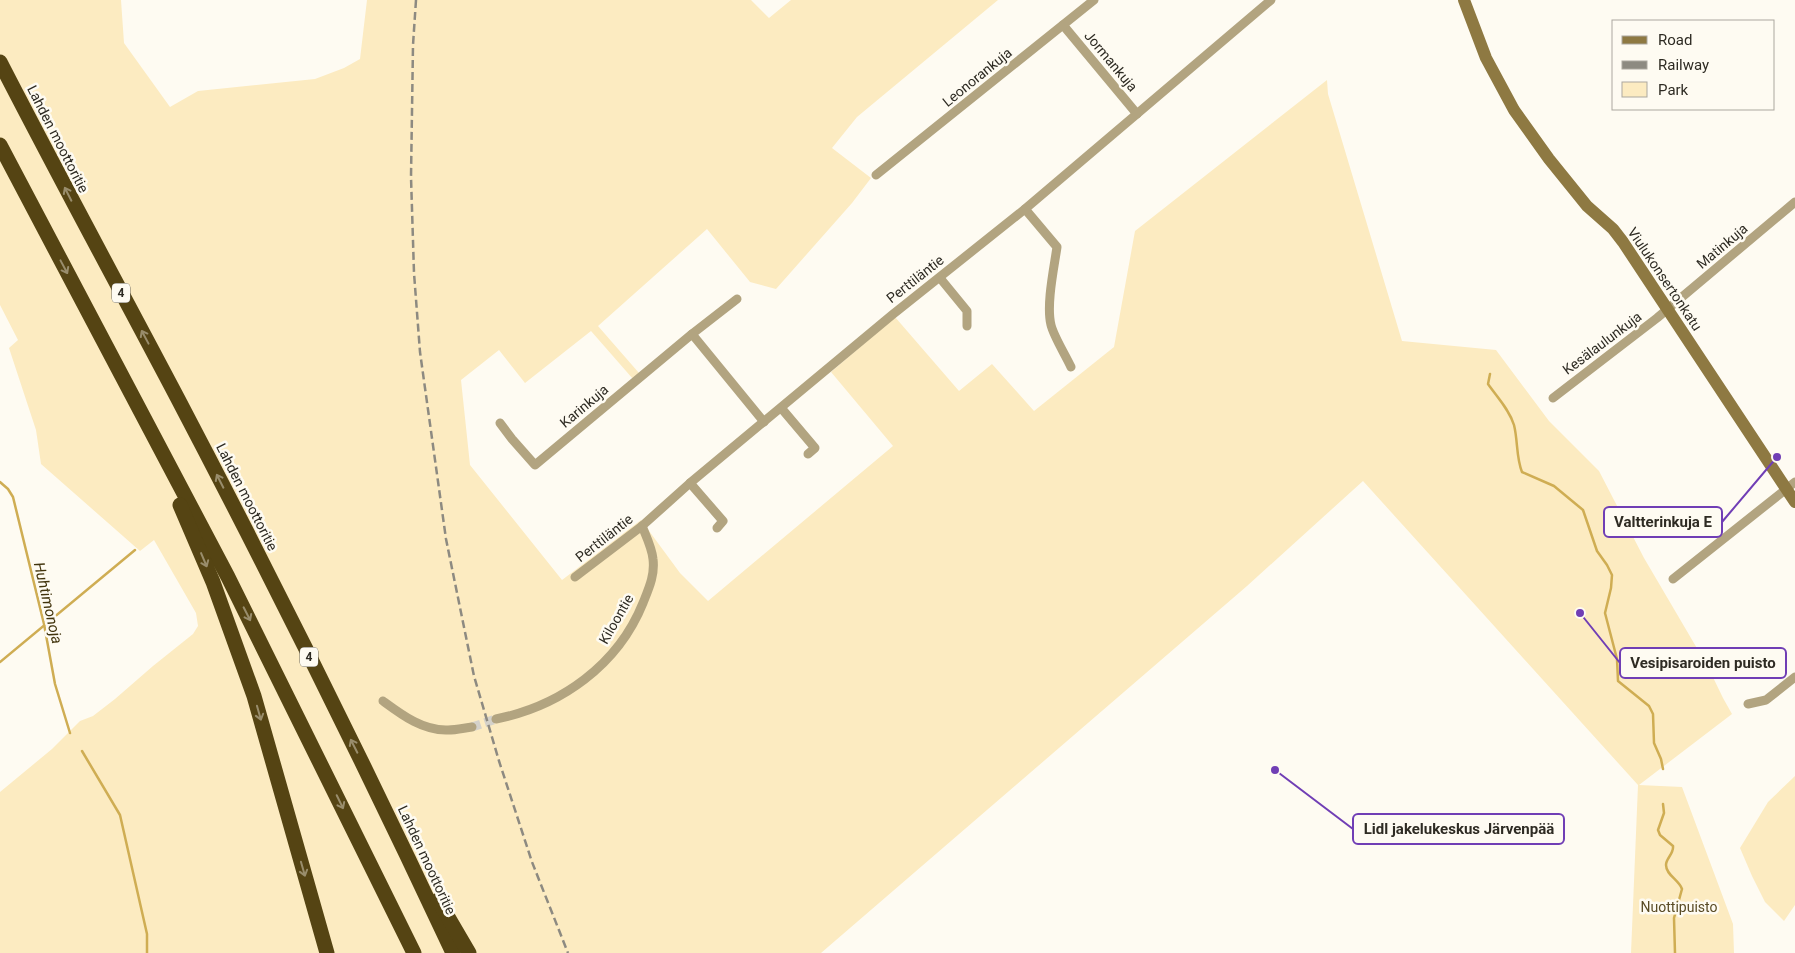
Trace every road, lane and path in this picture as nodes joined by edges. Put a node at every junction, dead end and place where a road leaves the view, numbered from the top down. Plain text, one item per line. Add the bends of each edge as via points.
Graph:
1 (1094, 0) edge
2 (1271, 0) edge
3 (1464, 0) edge
4 (1063, 25) junction
5 (0, 62) edge
6 (1137, 114) junction
7 (0, 145) edge
8 (876, 175) dead end
9 (1795, 202) edge
10 (1025, 209) junction
11 (940, 278) junction
12 (737, 298) dead end
13 (1668, 310) junction
14 (967, 326) dead end
15 (692, 334) junction
16 (1071, 367) dead end
17 (1553, 398) dead end
18 (782, 408) junction
19 (143, 416) junction
20 (764, 422) junction
21 (500, 423) dead end
22 (808, 454) dead end
23 (690, 483) junction
24 (1791, 485) edge
25 (1795, 502) edge
26 (642, 526) junction
27 (717, 528) dead end
28 (575, 578) dead end
29 (1673, 579) dead end
30 (1795, 677) edge
31 (383, 701) dead end
32 (1748, 704) dead end
33 (496, 719) tunnel mouth
34 (472, 727) tunnel mouth
35 (376, 790) junction
36 (327, 953) edge
37 (414, 953) edge
38 (453, 953) edge
39 (469, 953) edge

1 - 4 street, Leonorankuja
2 - 6 street, Perttiläntie
3 - 13 street, Viulukonsertonkatu via 1486,58 1514,110 1580,198 1618,236
4 - 6 street, Jormankuja
4 - 8 street, Leonorankuja
35 -> 5 highway, Lahden moottoritie / 4 via 243,524
6 - 10 street, Perttiläntie
7 -> 19 highway
9 - 13 street, Matinkuja
10 - 11 street, Perttiläntie
10 - 16 street via 1057,247 1051,325
11 - 14 street via 967,312
11 - 18 street, Perttiläntie
12 - 15 street, Karinkuja
13 - 17 street, Kesälaulunkuja
13 - 24 street, Viulukonsertonkatu
15 - 20 street
15 - 21 street, Karinkuja via 536,465
18 - 20 street, Perttiläntie
18 - 22 street via 815,448
19 -> 36 highway via 235,639
19 -> 37 highway via 228,577
20 - 23 street, Perttiläntie
23 - 26 street, Perttiläntie
23 - 27 street via 723,521
24 - 25 street, Viulukonsertonkatu
24 - 29 street
26 - 28 street, Perttiläntie
26 - 33 street, Kiloontie via 653,557 652,578 639,612 622,642 602,665 559,697
30 - 32 street via 1766,700
31 - 34 street via 409,720 428,726 446,730
35 - 38 highway, Lahden moottoritie / 4
35 - 39 highway

